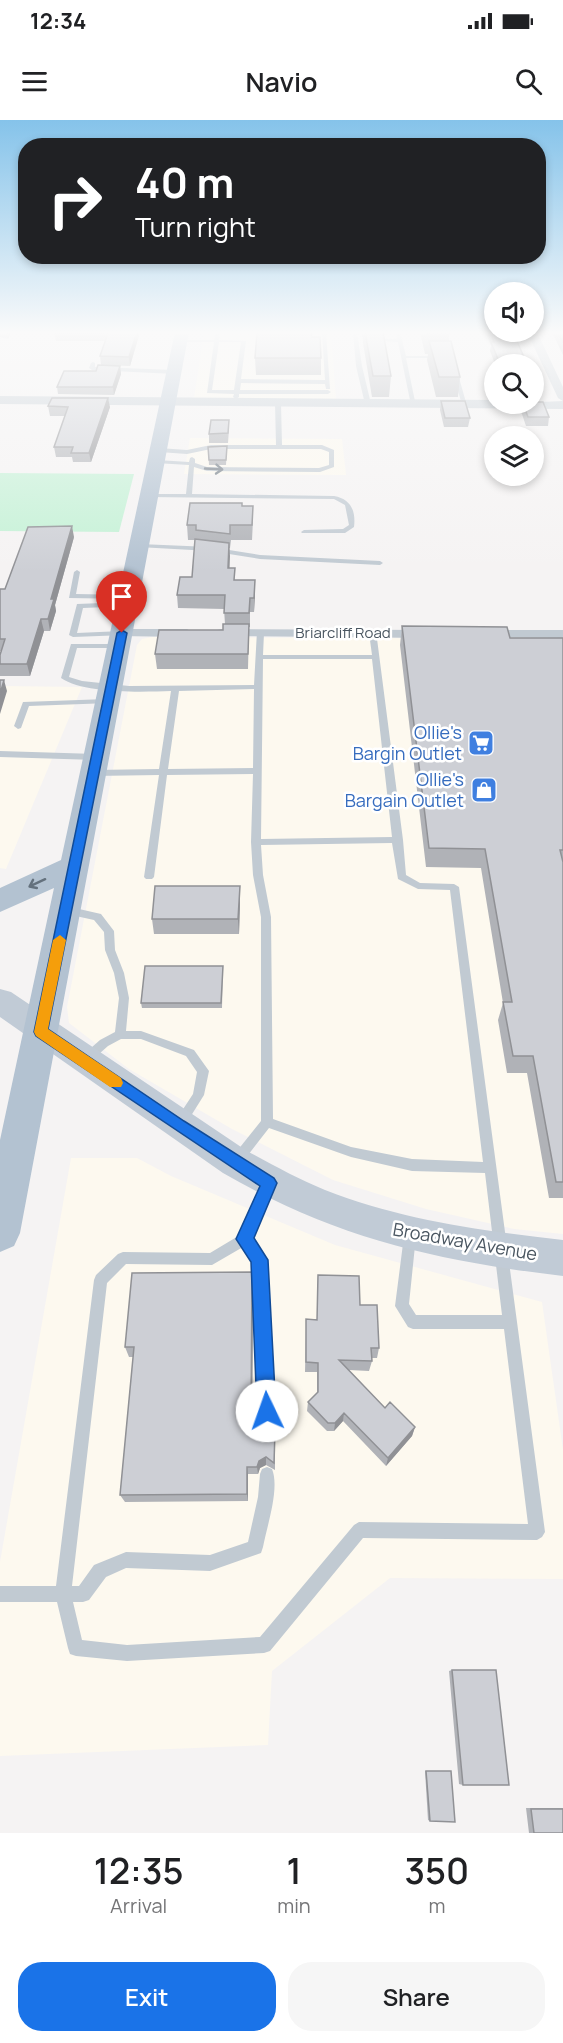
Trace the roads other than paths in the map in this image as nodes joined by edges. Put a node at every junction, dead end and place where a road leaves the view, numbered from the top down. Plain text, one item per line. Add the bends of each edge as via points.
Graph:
1 (167, 412) edge
2 (278, 412) edge
3 (279, 447) junction
4 (194, 450) junction
5 (158, 456) junction
6 (191, 464) junction
7 (150, 496) junction
8 (189, 496) junction
9 (304, 532) dead end
10 (140, 546) junction
11 (380, 563) dead end
12 (77, 572) dead end
13 (129, 600) junction
14 (260, 633) junction
15 (373, 633) junction
16 (444, 634) edge
17 (468, 634) edge
18 (563, 634) edge
19 (121, 640) junction
20 (259, 657) junction
21 (375, 657) junction
22 (258, 687) junction
23 (175, 688) junction
24 (109, 695) junction
25 (18, 726) dead end
26 (0, 754) edge
27 (95, 765) junction
28 (255, 771) junction
29 (163, 772) junction
30 (398, 840) junction
31 (256, 842) junction
32 (74, 866) junction
33 (149, 877) dead end
34 (0, 901) edge
35 (66, 910) junction
36 (0, 1001) edge
37 (41, 1032) junction
38 (120, 1035) junction
39 (84, 1061) junction
40 (267, 1122) junction
41 (178, 1125) junction
42 (235, 1162) junction
43 (490, 1168) junction
44 (269, 1183) junction
45 (2, 1214) edge
46 (410, 1236) junction
47 (245, 1239) junction
48 (500, 1251) junction
49 (563, 1258) edge
50 (510, 1322) junction
51 (268, 1433) edge
52 (267, 1474) edge
53 (0, 1594) edge
54 (63, 1594) junction

1 - 5 main road
2 - 3 lane
3 - 4 lane
6 -> 3 lane via 207,469 320,470 329,468 334,460 329,449
4 - 5 lane
4 - 6 lane
5 - 6 lane
5 - 7 main road
6 - 8 lane
7 - 8 lane
7 - 10 main road
8 - 9 lane via 317,496 347,501 352,526 345,531
10 - 11 lane
10 - 13 main road
12 - 13 lane via 72,596
13 - 19 main road
13 - 19 lane via 80,606 73,635
14 - 15 street, Briarcliff Road
14 - 19 street, Briarcliff Road
14 - 20 lane
15 - 16 street, Briarcliff Road
15 - 21 lane
17 - 18 street
19 - 24 main road
19 - 24 lane via 74,646 65,678
20 - 21 lane
20 - 22 lane
21 - 30 lane
22 - 23 lane
22 - 28 lane
23 - 24 lane
23 - 29 lane
24 - 25 lane via 26,704
24 - 27 main road
26 - 27 lane
27 - 29 lane
27 - 32 main road
28 - 29 lane
28 - 31 lane
29 - 33 lane
30 - 31 lane
30 - 43 lane via 401,877 418,886 454,887
31 - 40 lane via 266,917
32 -> 34 main road
32 - 35 main road
35 - 37 main road
35 - 38 lane via 97,917 109,931 110,950 124,998
36 - 37 main road, Broadway Avenue
37 - 39 main road, Broadway Avenue
37 - 45 main road
38 - 39 lane
38 - 41 lane via 141,1035 190,1053 203,1071 198,1095
39 - 41 main road, Broadway Avenue
40 - 42 lane
40 - 43 lane via 351,1152 412,1165
41 - 42 main road, Broadway Avenue
42 - 44 main road, Broadway Avenue
43 - 48 lane
44 - 46 main road, Broadway Avenue via 325,1210
44 - 47 lane
46 - 48 main road, Broadway Avenue
46 - 50 lane via 402,1306 413,1322
47 - 51 lane via 260,1260
47 - 54 lane via 212,1259 123,1258 101,1280
48 - 49 main road, Broadway Avenue
48 - 50 lane
50 - 54 lane via 537,1532 359,1530 264,1645 127,1653 76,1648
52 - 54 lane via 255,1547 210,1563 126,1560 100,1571 83,1594
53 - 54 lane

